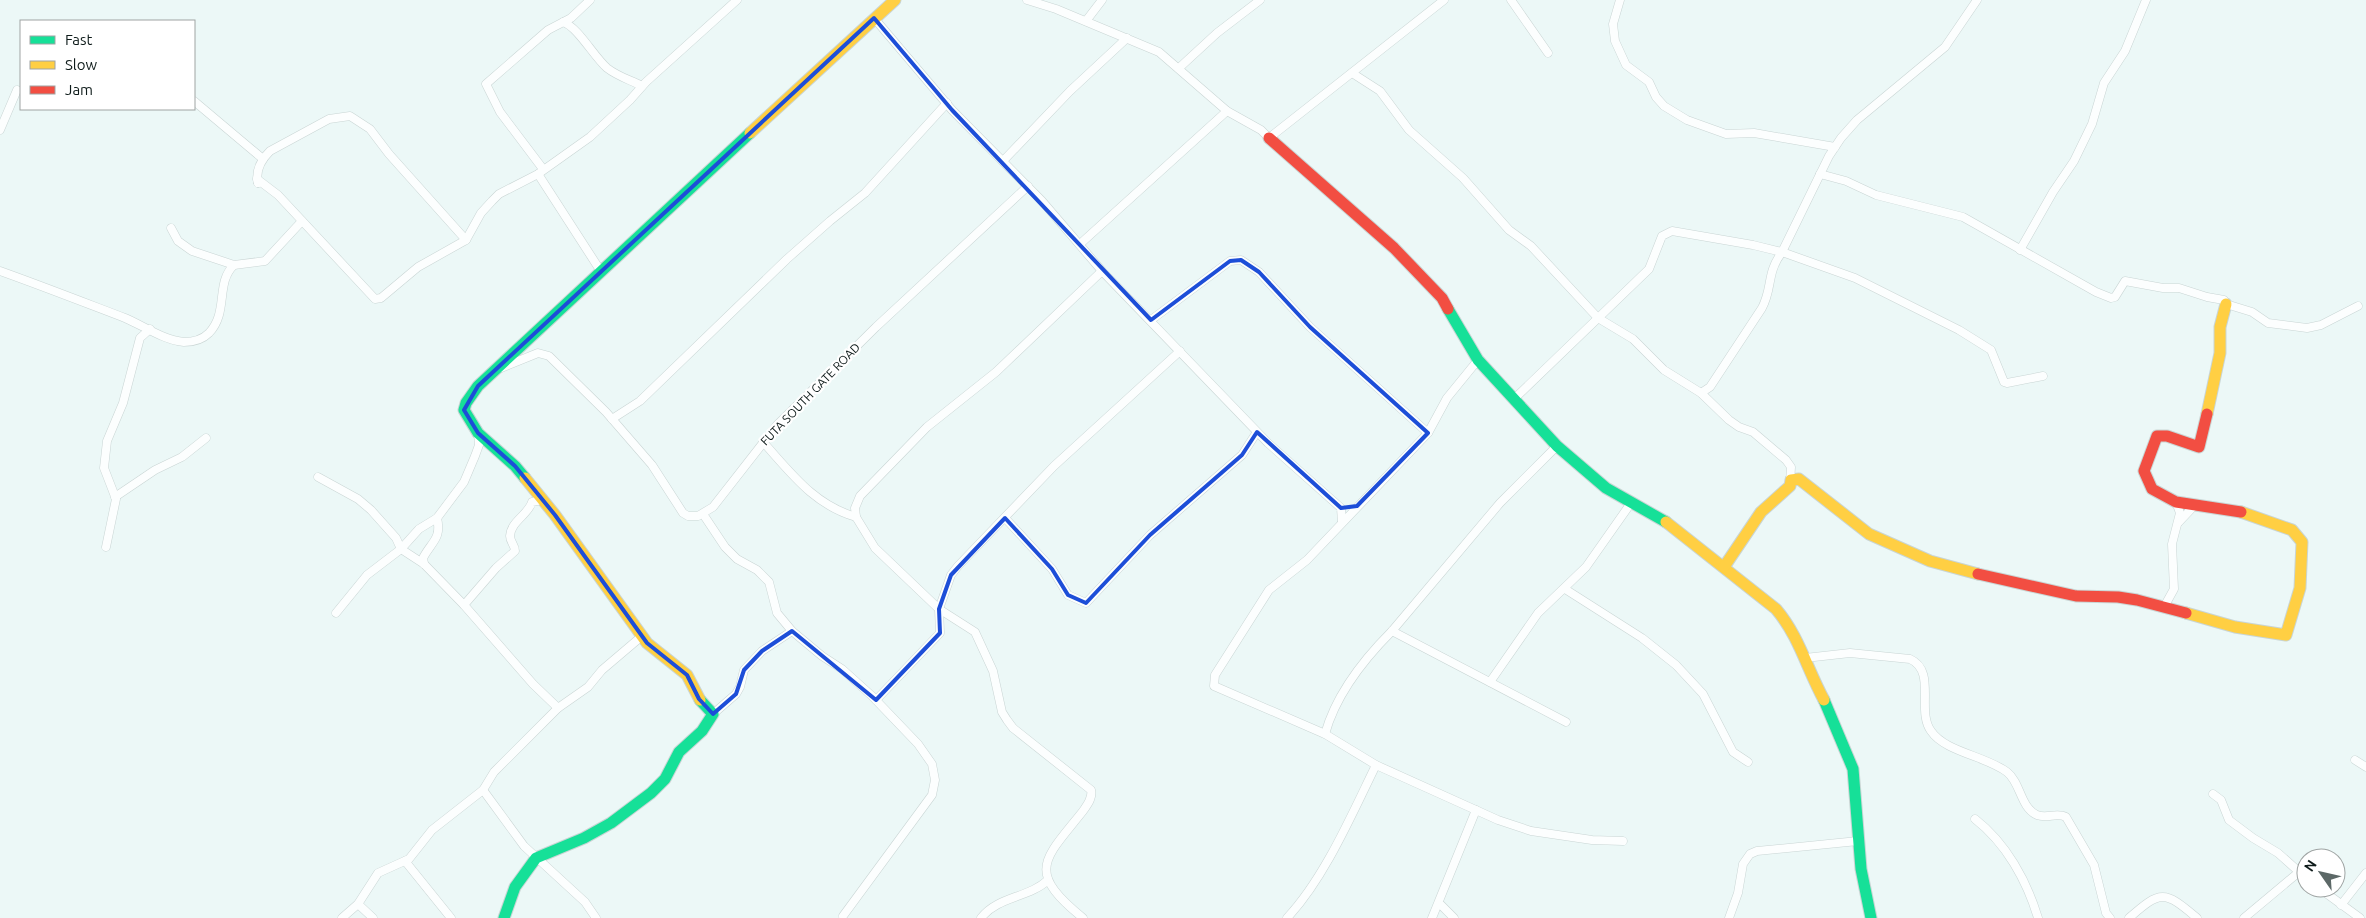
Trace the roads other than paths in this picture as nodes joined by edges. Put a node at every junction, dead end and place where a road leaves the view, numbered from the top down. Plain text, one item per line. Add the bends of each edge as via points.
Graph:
1 (590, 0) edge
2 (737, 0) edge
3 (895, 0) edge
4 (1027, 0) edge
5 (1102, 0) edge
6 (1260, 0) edge
7 (1444, 0) edge
8 (1511, 0) edge
9 (1620, 0) edge
10 (1977, 0) edge
11 (2146, 0) edge
12 (874, 18) junction
13 (1086, 21) junction
14 (564, 22) junction
15 (1127, 38) junction
16 (1548, 53) dead end
17 (1179, 68) junction
18 (1352, 73) junction
19 (642, 86) junction
20 (17, 90) dead end
21 (195, 102) edge
22 (947, 103) junction
23 (1227, 111) junction
24 (0, 130) edge
25 (1269, 138) junction
26 (1835, 147) junction
27 (262, 159) junction
28 (1003, 161) junction
29 (540, 172) junction
30 (1820, 174) junction
31 (1028, 186) junction
32 (302, 221) junction
33 (171, 228) dead end
34 (466, 240) junction
35 (1080, 244) junction
36 (2020, 250) junction
37 (1782, 252) junction
38 (234, 265) junction
39 (600, 270) junction
40 (0, 271) edge
41 (1102, 271) junction
42 (2226, 304) junction
43 (2358, 306) dead end
44 (1598, 318) junction
45 (1151, 320) junction
46 (150, 329) junction
47 (1180, 351) junction
48 (1478, 360) junction
49 (494, 371) junction
50 (2042, 376) dead end
51 (1701, 393) junction
52 (1513, 400) junction
53 (612, 419) junction
54 (1257, 432) junction
55 (478, 433) junction
56 (1428, 433) junction
57 (206, 438) dead end
58 (762, 442) junction
59 (1557, 446) junction
60 (318, 476) dead end
61 (1790, 486) junction
62 (115, 497) junction
63 (542, 500) junction
64 (2176, 502) junction
65 (1631, 503) junction
66 (1357, 506) junction
67 (2194, 506) junction
68 (1341, 508) junction
69 (703, 514) junction
70 (856, 517) junction
71 (437, 518) junction
72 (1005, 518) junction
73 (1342, 522) junction
74 (2178, 523) junction
75 (106, 547) dead end
76 (401, 549) junction
77 (424, 564) junction
78 (1724, 567) junction
79 (1565, 589) junction
80 (464, 605) junction
81 (2164, 607) junction
82 (939, 609) junction
83 (336, 613) dead end
84 (792, 631) junction
85 (1392, 631) junction
86 (642, 636) junction
87 (1805, 658) junction
88 (1490, 682) junction
89 (876, 700) junction
90 (558, 708) junction
91 (713, 714) junction
92 (1566, 722) dead end
93 (1326, 734) junction
94 (2355, 760) dead end
95 (1748, 762) dead end
96 (1376, 766) junction
97 (2366, 767) edge
98 (483, 790) junction
99 (2213, 794) dead end
100 (1476, 810) junction
101 (1976, 819) dead end
102 (1623, 841) dead end
103 (1858, 841) junction
104 (536, 858) junction
105 (405, 861) junction
106 (2296, 869) edge
107 (2366, 873) edge
108 (2296, 875) edge
109 (1048, 880) junction
110 (2332, 898) edge
111 (1439, 903) junction
112 (358, 904) junction
113 (2341, 905) junction
114 (842, 916) dead end
115 (342, 918) edge
116 (374, 918) edge
117 (451, 918) edge
118 (504, 918) edge
119 (596, 918) edge
120 (981, 918) edge
121 (1083, 918) edge
122 (1287, 918) edge
123 (1432, 918) edge
124 (1454, 918) edge
125 (1730, 918) edge
126 (1871, 918) edge
127 (2038, 918) edge
128 (2110, 918) edge
129 (2128, 918) edge
130 (2197, 918) edge
131 (2244, 918) edge
132 (2360, 918) edge

1 - 14 street
2 - 19 street
3 - 12 street
4 - 13 street
5 - 13 street
6 - 17 street
7 - 18 street
8 - 16 street
9 - 26 street via 1613,24 1615,41 1626,65 1649,82 1664,106 1686,120 1726,134 1754,134
10 - 26 street via 1945,47 1857,120
11 - 36 street via 2125,52 2104,83 2092,124 2074,161
12 - 22 street
12 - 39 street
13 - 15 street
14 - 19 street via 606,67
14 - 29 street via 548,30 486,84 500,112
15 - 17 street via 1159,52
15 - 28 street via 1076,85
17 - 23 street
18 - 25 street
18 - 44 street via 1380,91 1409,130 1463,178 1509,230 1531,246
19 - 29 street via 590,137
20 - 24 street
21 - 27 street
22 - 28 street
22 - 53 street via 865,193 780,266 640,400
23 - 25 street
23 - 35 street
25 - 48 street via 1394,248 1442,298
26 - 30 street
27 - 32 street via 257,171 257,180 258,183 257,179 278,195
27 - 34 street via 270,151 329,119 350,116 370,129
28 - 31 street
29 - 34 street via 499,194 481,213
29 - 39 street
30 - 36 street via 1876,194 1963,216
30 - 37 street
31 - 35 street
31 - 58 street, FUTA SOUTH GATE ROAD via 876,327
32 - 34 street via 375,299 381,298 411,272
32 - 38 street via 266,261
33 - 38 street via 178,241 192,251
35 - 41 street
36 - 42 street via 2111,298 2125,281 2179,288 2224,300
37 - 44 street via 1703,235 1666,233 1649,270
37 - 50 street via 1855,278 1959,330 1991,350 2004,382
37 - 51 street via 1773,265 1762,308 1710,387
38 - 46 street via 224,283 220,317 208,334 195,341 184,342
39 - 49 street
40 - 46 street
41 - 45 street
41 - 70 street via 996,372 927,427 860,496 855,508
42 - 43 street via 2252,312 2268,323 2307,328 2321,325
42 - 64 street via 2220,327 2220,353 2199,447 2167,436 2157,436 2144,471 2149,486
44 - 51 street via 1633,339 1664,370
44 - 52 street
45 - 47 street
45 - 56 street via 1230,261 1241,260 1259,272 1310,327
46 - 62 street via 140,338 123,403 107,441 104,468
47 - 54 street
47 - 72 street via 1054,466
48 - 52 street
48 - 56 street via 1447,398
49 - 53 street via 538,353 549,356
49 - 55 street via 472,394 464,410
51 - 61 street via 1728,420 1753,432 1786,460 1791,467
52 - 59 street
53 - 69 street via 652,465 683,513 688,516
54 - 68 street
54 - 72 street via 1242,455 1150,536 1086,603 1068,594 1052,569
55 - 63 street via 508,459
55 - 71 street via 477,450 464,482
56 - 66 street
57 - 62 street via 182,457 155,470
58 - 69 street, FUTA SOUTH GATE ROAD via 713,507
58 - 70 street via 809,492 836,512
59 - 65 street via 1606,488
59 - 85 street via 1500,503
60 - 76 street via 371,510 396,538
61 - 78 street via 1761,512
61 - 81 street via 1791,480 1802,480 1869,534 1930,561 1987,578 2076,596 2118,597
62 - 75 street
63 - 80 street via 532,502 513,526 510,537 515,551
63 - 86 street
64 - 67 street
64 - 74 street via 2180,509
65 - 78 street via 1655,514
65 - 79 street via 1586,567
66 - 68 street
66 - 73 street
67 - 74 street
67 - 81 street via 2238,511 2292,530 2299,538 2302,542 2300,588 2290,625 2286,635 2276,634 2235,627
68 - 73 street
69 - 84 street via 725,547 769,582 777,613
70 - 82 street via 875,548
71 - 76 street via 419,528
71 - 77 street via 438,535 423,558
72 - 82 street via 951,575
73 - 93 street via 1307,560 1269,590 1213,682 1221,691
74 - 81 street via 2172,544 2174,589
76 - 77 street
76 - 83 street via 367,575
77 - 80 street
78 - 87 street via 1776,609 1796,636
79 - 88 street via 1538,613
79 - 95 street via 1642,638 1676,665 1703,694 1733,752
80 - 90 street
82 - 89 street via 940,633
82 - 109 street via 972,629 979,638 993,671 1002,712 1013,728 1091,790 1091,798 1085,808 1048,854
84 - 89 street
84 - 91 street via 762,651 744,670 736,694
85 - 88 street
85 - 93 street via 1373,650 1346,688
86 - 90 street via 602,670 588,687
86 - 91 street via 653,650 687,675 698,699
87 - 103 street via 1853,769
87 - 128 street via 1850,653 1916,662 1923,673 1925,718 1929,730 1945,744 2007,772 2033,812 2066,817 2094,865
88 - 92 street
89 - 114 street via 928,756 935,788
90 - 98 street via 494,772
91 - 104 street via 702,731 683,747 665,779 651,793 611,823
93 - 96 street
94 - 97 street
96 - 100 street
96 - 122 street via 1301,904
98 - 104 street
98 - 105 street via 432,830
99 - 106 street via 2221,800 2229,820
100 - 102 street via 1531,832
100 - 111 street
101 - 127 street via 2026,881
103 - 125 street via 1750,854 1743,864
103 - 126 street
104 - 118 street via 515,887
104 - 119 street via 585,902
105 - 112 street via 378,873
105 - 117 street
107 - 113 street
108 - 131 street
109 - 120 street via 1037,890 1000,903
109 - 121 street via 1065,904
110 - 113 street
111 - 123 street
111 - 124 street
112 - 115 street
112 - 116 street
113 - 132 street
129 - 130 street via 2148,902 2166,896

